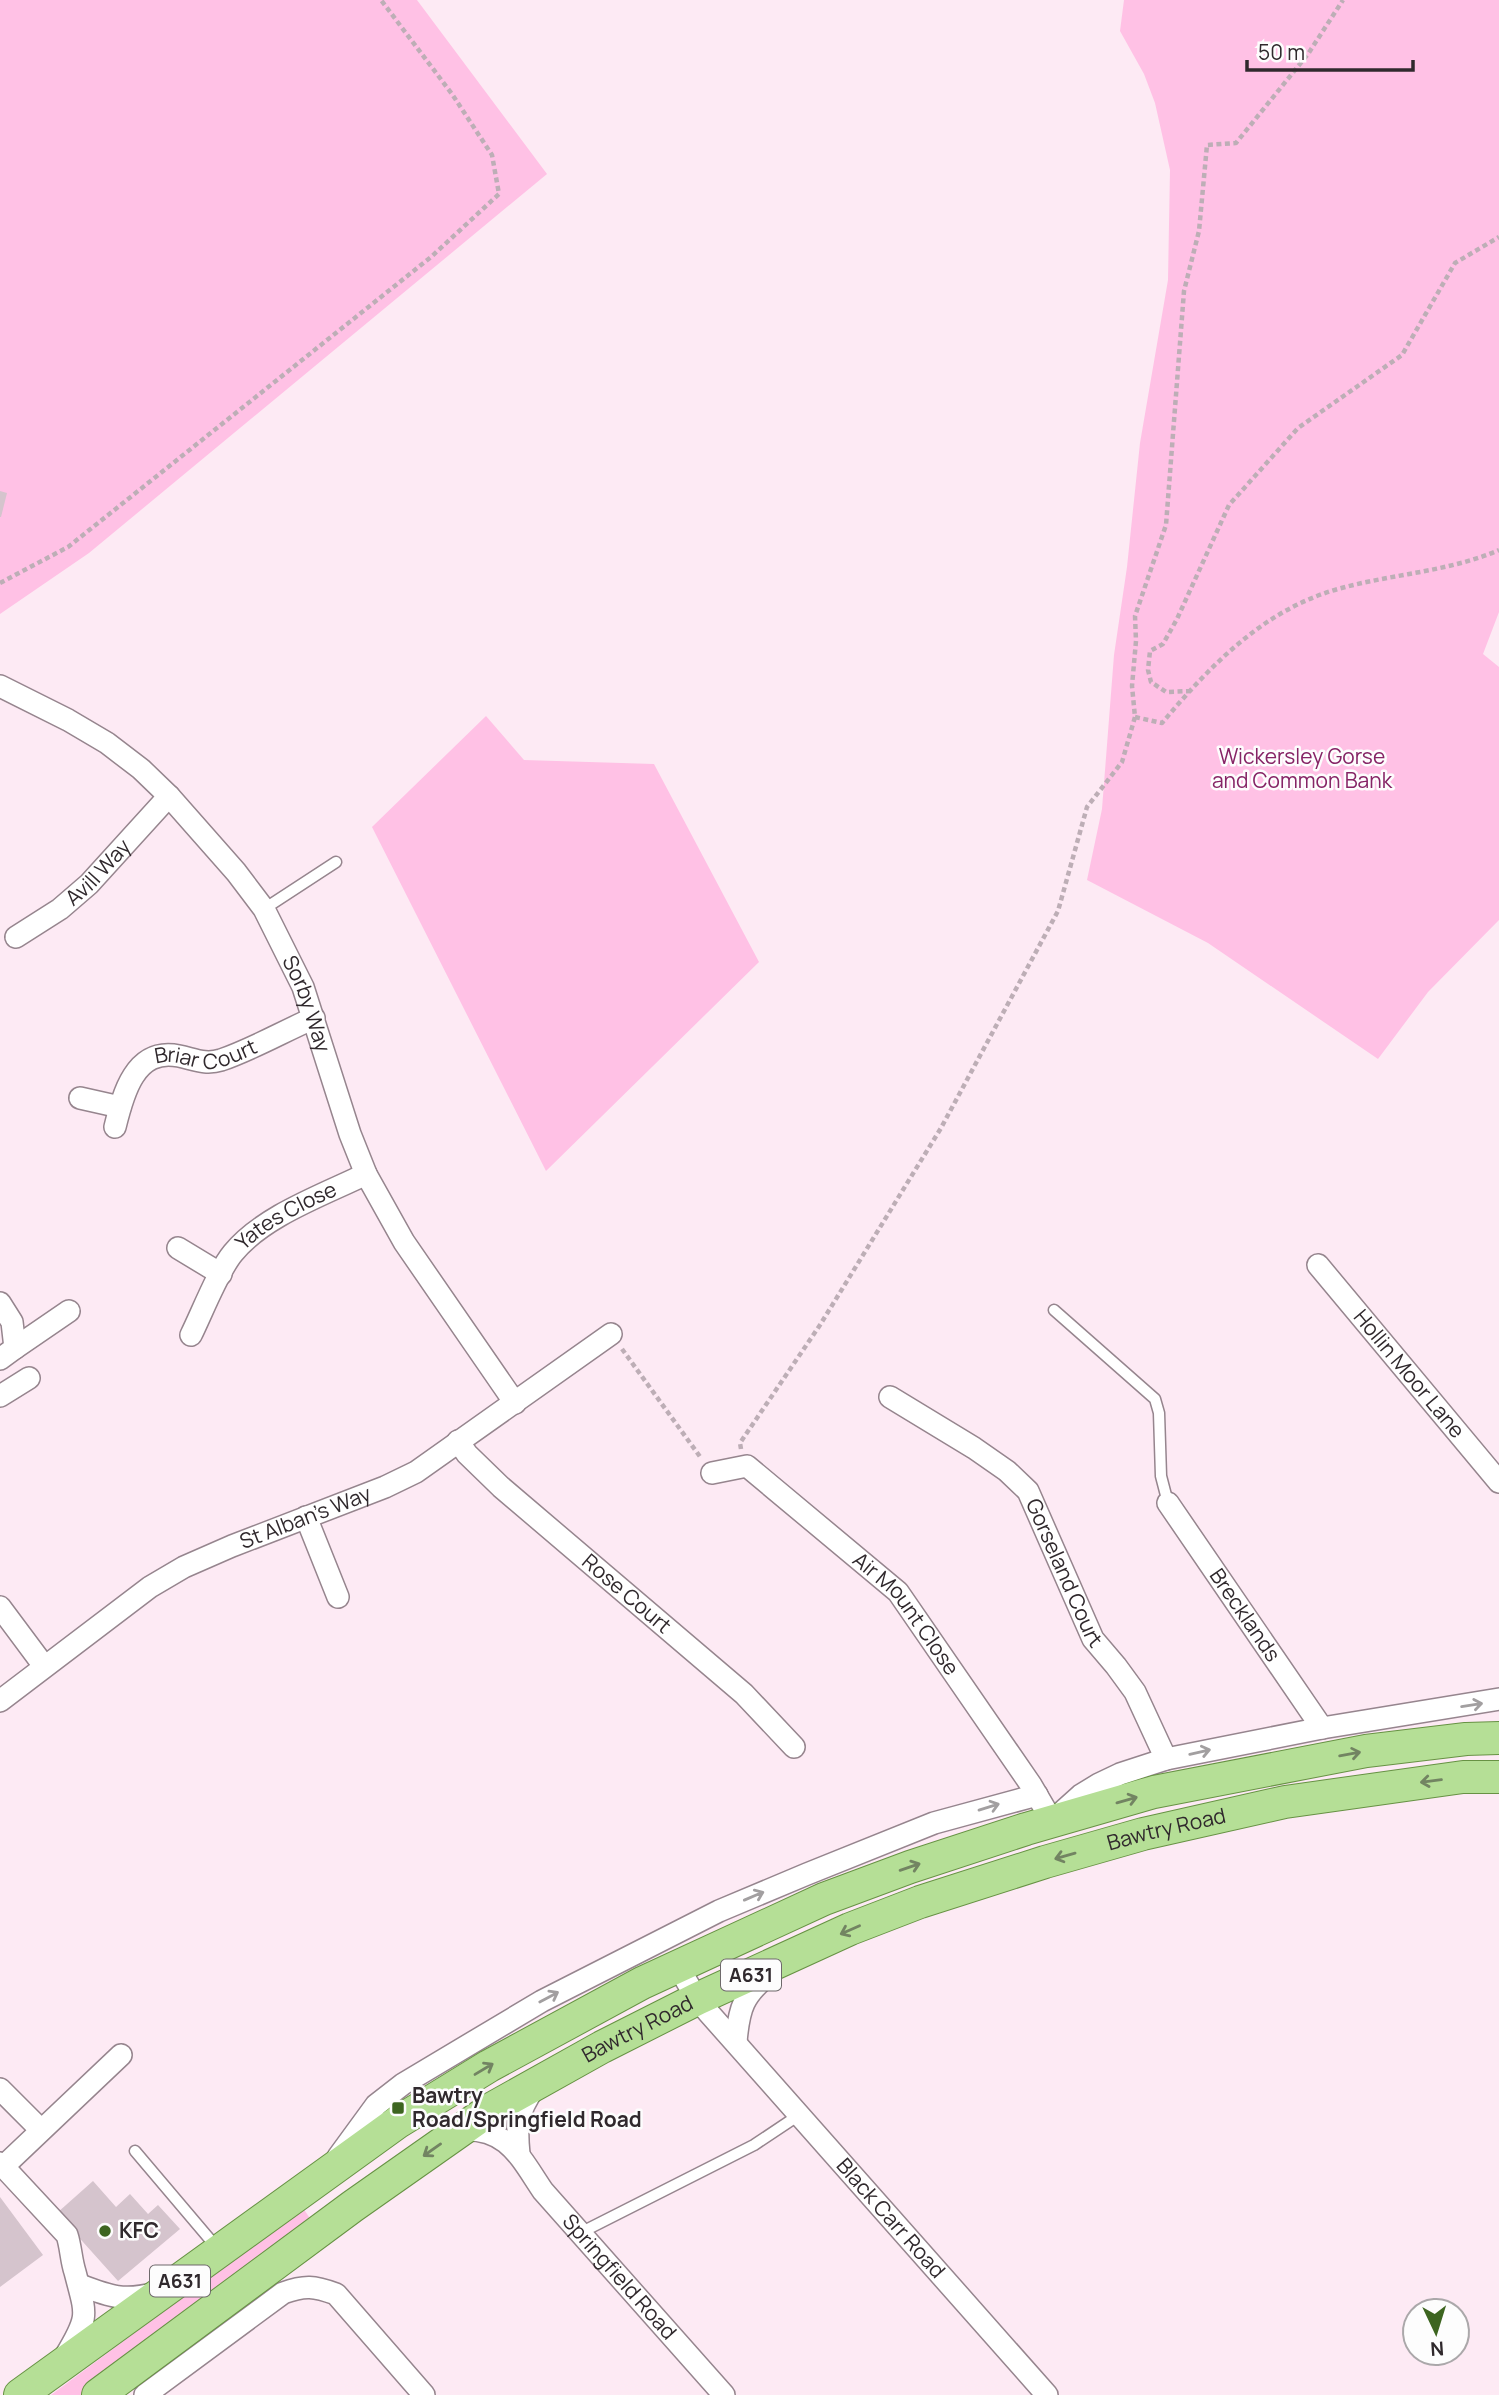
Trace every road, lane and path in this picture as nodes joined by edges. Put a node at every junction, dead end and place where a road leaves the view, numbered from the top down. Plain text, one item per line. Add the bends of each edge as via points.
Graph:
1 (382, 0) edge
2 (1343, 0) edge
3 (1499, 237) edge
4 (1499, 550) edge
5 (0, 583) edge
6 (0, 686) edge
7 (1191, 691) junction
8 (1135, 717) junction
9 (169, 796) junction
10 (336, 862) dead end
11 (264, 909) junction
12 (16, 937) dead end
13 (314, 1018) junction
14 (80, 1098) dead end
15 (366, 1174) junction
16 (178, 1248) dead end
17 (1318, 1265) dead end
18 (221, 1274) junction
19 (0, 1303) edge
20 (1054, 1310) dead end
21 (69, 1311) dead end
22 (611, 1334) joint
23 (191, 1335) dead end
24 (7, 1354) edge
25 (29, 1378) dead end
26 (0, 1396) edge
27 (890, 1397) dead end
28 (515, 1403) junction
29 (458, 1441) junction
30 (747, 1466) junction
31 (712, 1473) joint
32 (1499, 1482) edge
33 (1168, 1503) joint
34 (306, 1517) junction
35 (338, 1597) dead end
36 (0, 1607) edge
37 (44, 1666) junction
38 (1499, 1699) edge
39 (0, 1701) edge
40 (1321, 1728) junction
41 (1499, 1738) edge
42 (794, 1747) dead end
43 (1166, 1759) junction
44 (1499, 1777) edge
45 (1045, 1808) junction
46 (744, 1934) junction
47 (677, 1965) junction
48 (771, 1966) junction
49 (697, 1999) junction
50 (736, 2042) junction
51 (121, 2055) dead end
52 (536, 2084) junction
53 (0, 2089) edge
54 (799, 2115) junction
55 (41, 2130) junction
56 (459, 2130) junction
57 (135, 2151) dead end
58 (519, 2154) junction
59 (2, 2164) edge
60 (327, 2174) junction
61 (580, 2233) junction
62 (219, 2252) junction
63 (80, 2285) junction
64 (166, 2290) junction
65 (59, 2367) junction
66 (20, 2395) edge
67 (98, 2395) edge
68 (145, 2395) edge
69 (424, 2395) edge
70 (724, 2395) edge
71 (1047, 2395) edge

1 - 5 path via 492,155 499,194 431,257 68,547
2 - 8 path via 1308,54 1236,143 1207,145 1199,231 1184,291 1166,525 1135,616
3 - 7 path via 1454,263 1402,355 1298,428 1229,505 1178,619 1163,644 1150,651 1151,682 1166,692
4 - 7 path via 1472,562 1337,589 1274,616 1219,660
6 - 9 street, Sorby Way via 107,743
7 - 8 path via 1162,723
8 - 30 path via 1122,762 1087,807 1058,911 941,1128 821,1325 740,1443
9 - 11 street, Sorby Way
9 - 12 street, Avill Way via 89,884
10 - 11 lane
11 - 13 street, Sorby Way
13 - 14 street, Briar Court via 219,1061 200,1063 167,1054 153,1059 130,1079 117,1117
13 - 15 street, Sorby Way
15 - 18 street, Yates Close via 269,1222 232,1254
15 - 28 street, Sorby Way via 404,1242
16 - 18 street, Yates Close
17 - 32 street, Hollin Moor Lane
18 - 23 street, Yates Close
19 - 24 street via 12,1322
20 - 33 lane via 1155,1399 1161,1476
21 - 24 street
22 - 28 street, St Alban's Way
22 - 31 path
25 - 26 street
27 - 43 street, Gorseland Court via 974,1448 1028,1491 1093,1639 1135,1692
28 - 29 street, St Alban's Way
29 - 34 street, St Alban's Way via 416,1472
29 - 42 street, Rose Court via 501,1487 744,1694
30 - 31 street
30 - 45 street, Air Mount Close via 898,1592
33 - 40 street, Brecklands
34 - 35 street
34 - 37 street, St Alban's Way via 184,1567
36 - 37 street
37 - 39 street, St Alban's Way
40 -> 38 street, Bawtry Road
43 -> 40 street, Bawtry Road
45 -> 41 main road, Bawtry Road / A631 via 1366,1751
43 - 45 street, Bawtry Road
44 -> 48 main road, Bawtry Road / A631 via 1463,1777 1285,1802 1143,1834 920,1902
46 -> 45 main road, Bawtry Road / A631
60 -> 45 street, Bawtry Road via 376,2105 542,2001 719,1911 934,1824
46 - 47 main road, Bawtry Road / A631
46 - 48 main road
47 - 49 street, Black Carr Road
60 -> 47 main road, Bawtry Road / A631 via 398,2122 489,2066
48 - 49 main road, Bawtry Road / A631
48 - 50 street via 739,2010
49 - 50 street, Black Carr Road
49 - 52 main road, Bawtry Road / A631
50 - 54 street, Black Carr Road
51 - 55 street
52 - 56 main road, Bawtry Road / A631
52 - 58 street via 519,2111
53 - 55 street
54 - 61 lane via 754,2145
54 - 71 street, Black Carr Road
55 - 59 street
56 - 58 street, Springfield Road via 497,2136
56 -> 67 main road, Bawtry Road / A631
57 - 62 lane
58 - 61 street, Springfield Road via 543,2191
59 - 63 street via 67,2235
60 - 62 main road, Bawtry Road / A631
61 - 70 street, Springfield Road
62 - 64 main road, Bawtry Road / A631
63 - 64 street via 124,2299
63 - 65 street via 83,2323
64 - 65 main road, Bawtry Road / A631
65 - 66 main road, Bawtry Road / A631
68 - 69 street via 283,2293 301,2287 336,2294

